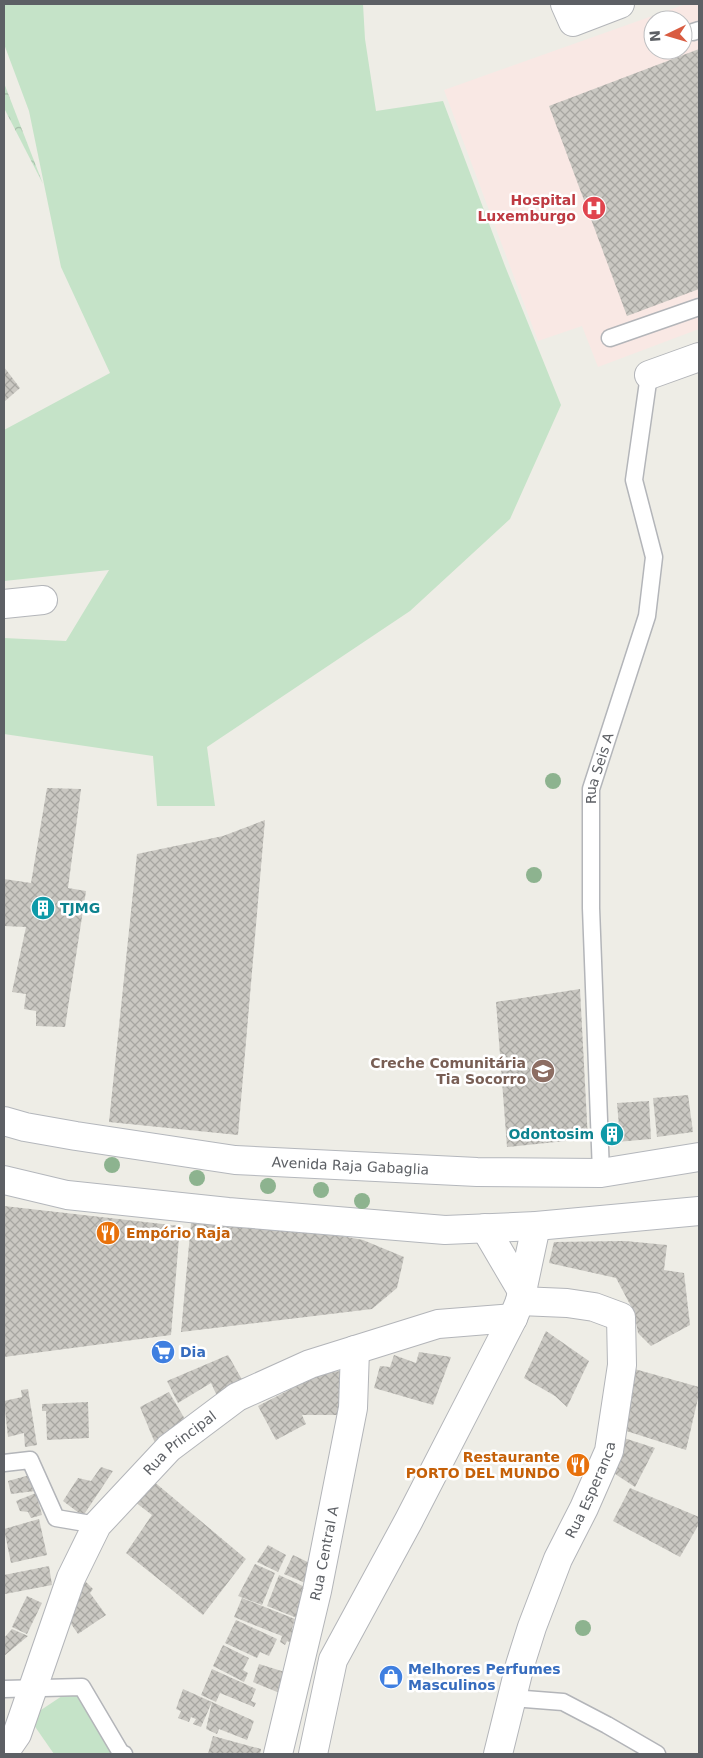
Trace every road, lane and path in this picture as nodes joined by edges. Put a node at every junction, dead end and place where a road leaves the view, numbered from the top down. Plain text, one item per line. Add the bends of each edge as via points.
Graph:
1 (620, 4) edge
2 (569, 13) edge
3 (699, 307) edge
4 (610, 338) dead end
5 (699, 357) edge
6 (650, 375) joint
7 (43, 600) dead end
8 (4, 604) edge
9 (4, 1121) edge
10 (699, 1156) edge
11 (600, 1173) junction
12 (4, 1180) edge
13 (699, 1212) edge
14 (536, 1226) junction
15 (485, 1228) junction
16 (518, 1303) junction
17 (355, 1350) junction
18 (4, 1463) edge
19 (97, 1525) junction
20 (33, 1688) junction
21 (4, 1689) edge
22 (512, 1698) junction
23 (4, 1753) edge
24 (124, 1754) edge
25 (278, 1754) edge
26 (313, 1754) edge
27 (498, 1754) edge
28 (657, 1754) edge

1 - 2 street
3 - 4 lane
5 - 6 street
6 - 11 lane, Rua Seis A via 634,480 654,557 647,616 591,789 591,908
7 - 8 street
9 - 11 street, Avenida Raja Gabaglia via 76,1136 235,1160 477,1172
10 - 11 street, Avenida Raja Gabaglia
12 - 15 street via 67,1195 228,1212 445,1230
13 - 14 street
14 - 15 street
14 - 16 street
15 - 16 street
16 - 17 street, Rua Principal
16 - 22 street, Rua Esperanca via 567,1303 594,1307 622,1317 622,1365 609,1451 558,1558 532,1627
16 - 26 street via 333,1660
17 - 19 street, Rua Principal via 310,1364 237,1397 169,1448
17 - 25 street, Rua Central A via 353,1408 317,1591
18 - 19 lane via 30,1460 56,1518
19 - 20 street, Rua Principal via 71,1578
20 - 21 lane
20 - 23 street, Rua Principal via 17,1734
20 - 24 lane via 82,1687
22 - 27 street, Rua Esperanca
22 - 28 lane via 563,1702

